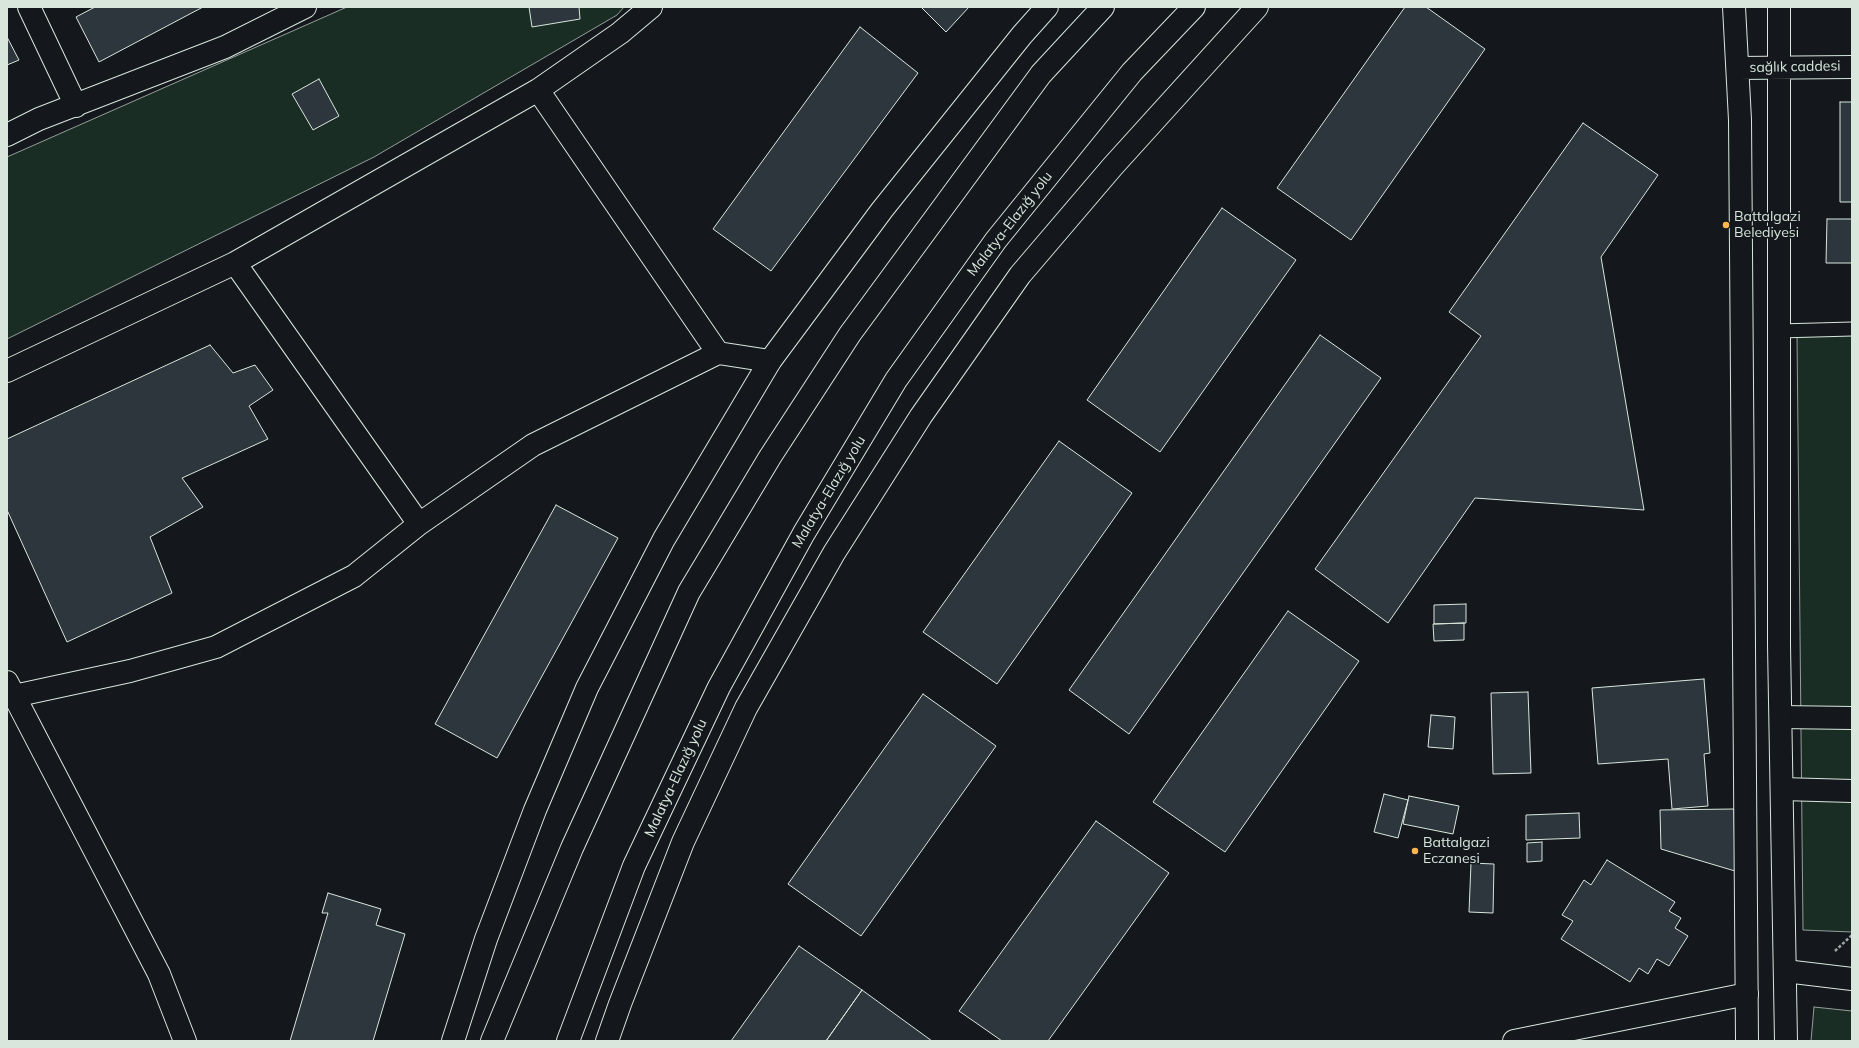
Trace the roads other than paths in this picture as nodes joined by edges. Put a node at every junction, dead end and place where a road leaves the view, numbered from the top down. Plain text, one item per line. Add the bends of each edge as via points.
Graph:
1 (30, 7) edge
2 (305, 7) edge
3 (651, 7) edge
4 (1047, 7) edge
5 (1103, 7) edge
6 (1194, 7) edge
7 (1257, 7) edge
8 (1734, 7) edge
9 (1779, 7) edge
10 (1779, 67) junction
11 (1852, 67) edge
12 (1738, 68) junction
13 (538, 90) junction
14 (76, 106) junction
15 (7, 135) edge
16 (235, 263) junction
17 (1852, 329) edge
18 (1779, 331) junction
19 (718, 353) junction
20 (770, 361) junction
21 (7, 371) edge
22 (419, 524) junction
23 (10, 689) edge
24 (1781, 717) junction
25 (1852, 718) edge
26 (1782, 789) junction
27 (1852, 791) edge
28 (1785, 971) junction
29 (1852, 979) edge
30 (1748, 994) junction
31 (185, 1041) edge
32 (453, 1041) edge
33 (492, 1041) edge
34 (568, 1041) edge
35 (607, 1041) edge
36 (1514, 1041) edge
37 (1746, 1041) edge
38 (1786, 1041) edge

1 - 14 main road
2 - 14 main road via 225,48
3 - 13 main road via 620,33
4 - 20 main road via 1022,34 882,210
5 - 33 main road via 1041,74 850,334 770,457 693,585 572,848
6 - 34 main road, Malatya-Elazığ yolu via 1132,72 996,240 896,380 804,533 719,687 634,866
7 - 35 main road via 1113,166 1020,275 921,416 834,553 746,708 683,842
8 - 12 main road
9 - 10 main road
10 - 11 main road, sağlık caddesi
10 - 12 main road, sağlık caddesi
10 - 18 main road
12 - 30 main road
13 - 16 main road
13 - 19 main road
14 - 15 main road via 39,119
16 - 21 main road
16 - 22 main road
17 - 18 lane
18 - 24 main road
19 - 20 main road
19 - 22 main road via 533,445
20 - 32 main road via 664,539 587,688 535,810 486,939
22 - 23 main road via 354,576 216,647 130,671
23 - 31 main road via 159,974
24 - 25 main road
24 - 26 main road
26 - 27 main road
26 - 28 main road
28 - 29 main road
28 - 38 main road
30 - 36 main road
30 - 37 main road

